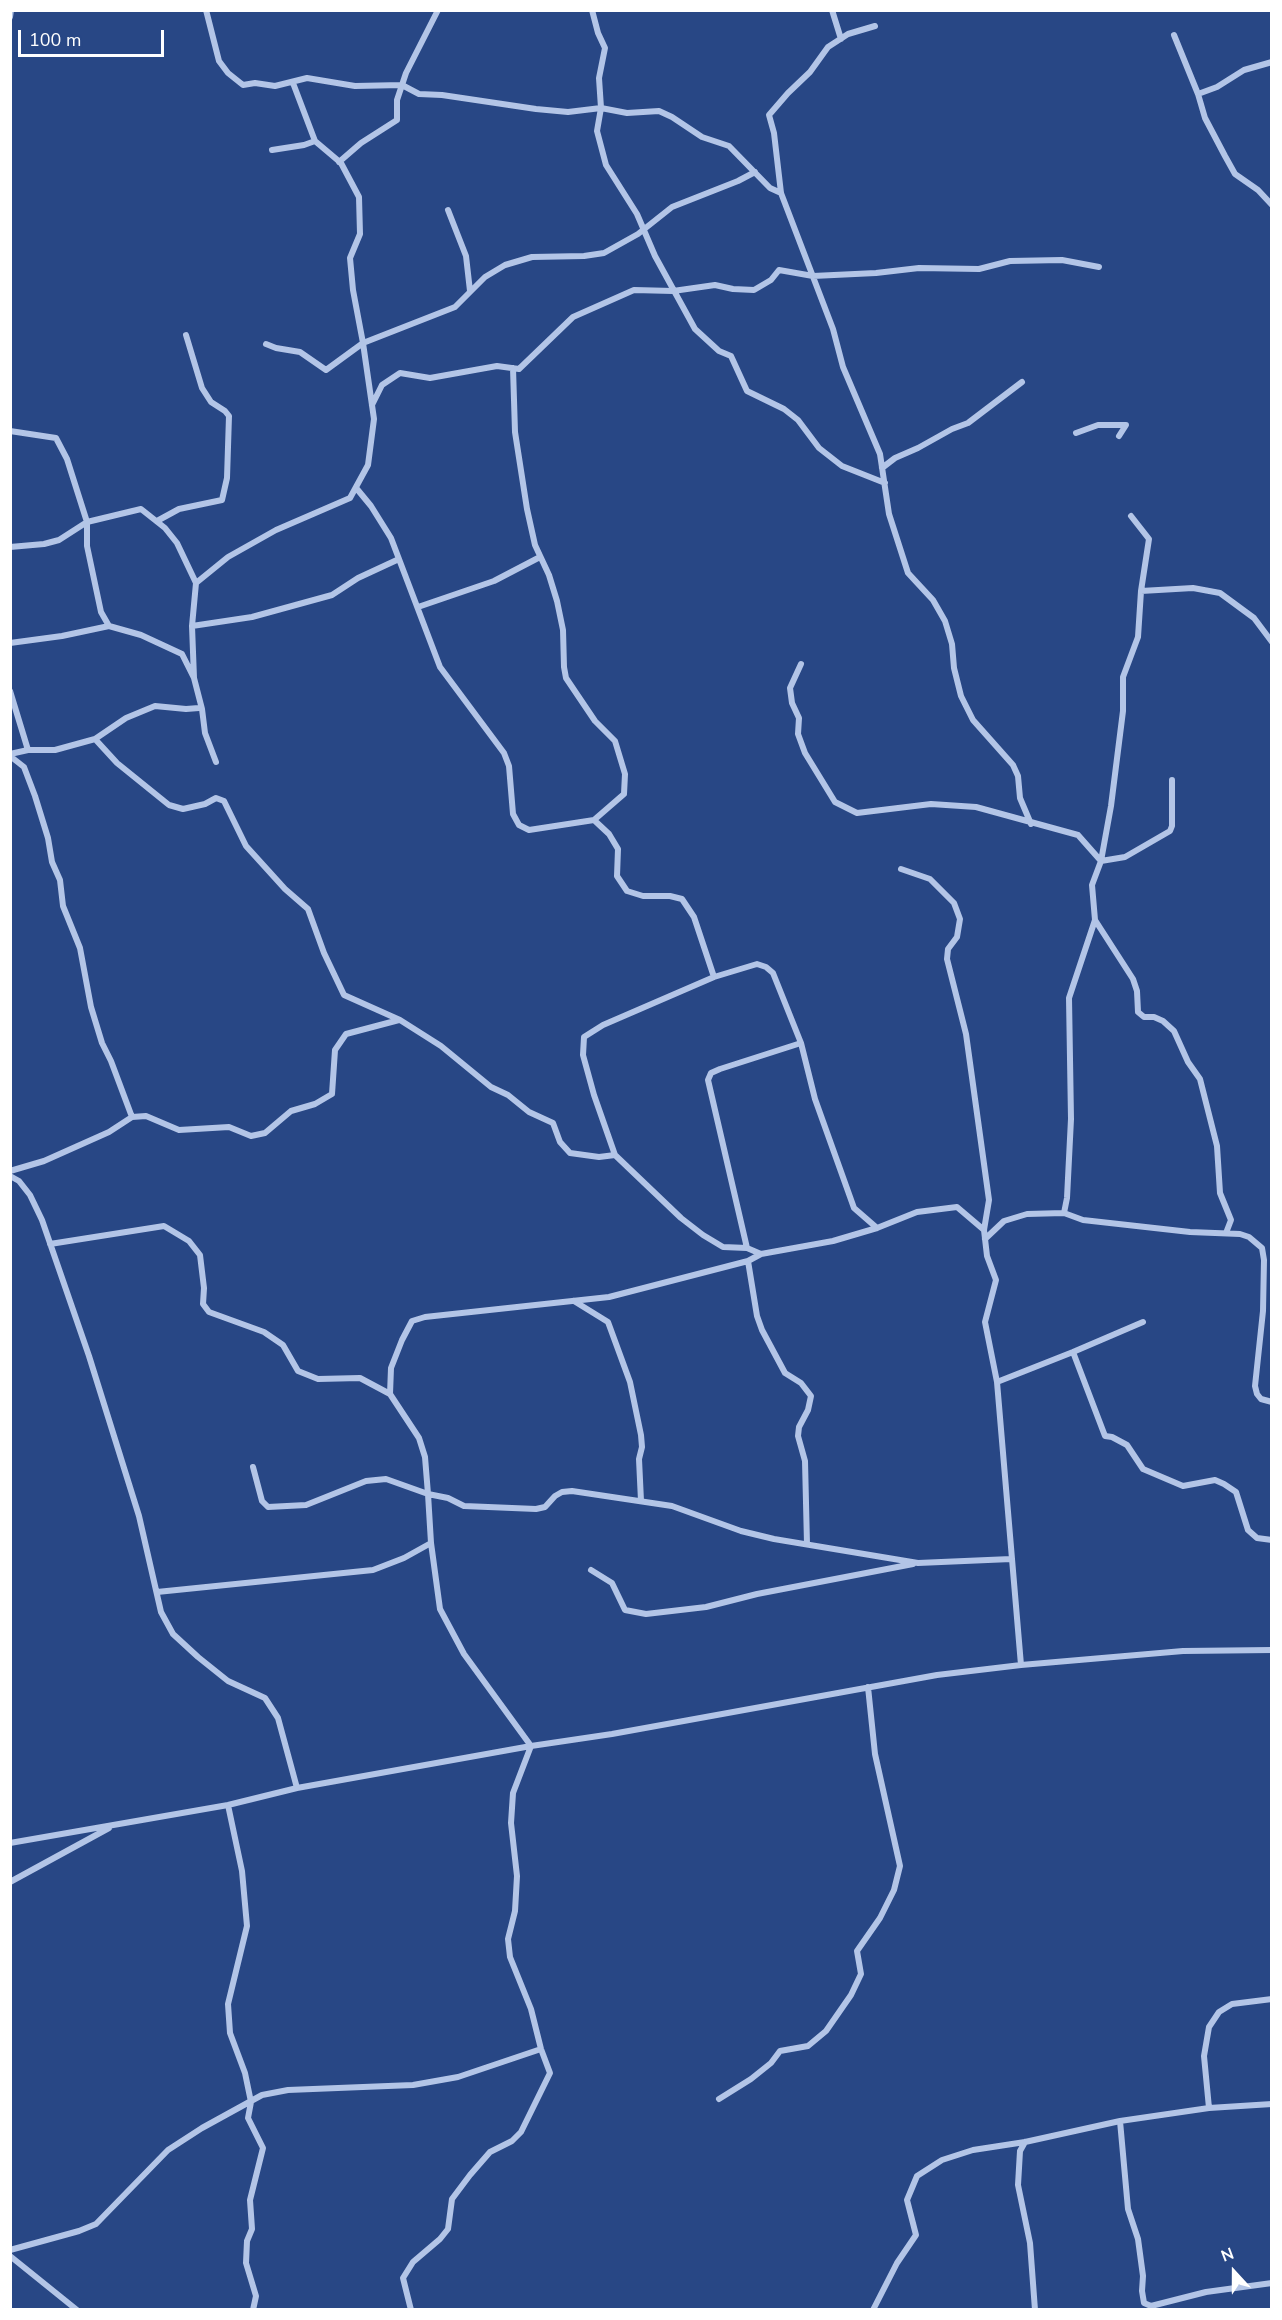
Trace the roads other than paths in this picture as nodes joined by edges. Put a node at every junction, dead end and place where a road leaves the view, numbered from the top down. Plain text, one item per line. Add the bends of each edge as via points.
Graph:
1 (11, 10) edge
2 (206, 10) edge
3 (438, 10) edge
4 (592, 10) edge
5 (832, 10) edge
6 (10, 17) edge
7 (875, 26) dead end
8 (1174, 35) dead end
9 (841, 39) junction
10 (1272, 62) edge
11 (293, 83) junction
12 (402, 85) junction
13 (1198, 94) junction
14 (601, 108) junction
15 (315, 141) junction
16 (272, 150) dead end
17 (339, 162) junction
18 (755, 172) junction
19 (781, 193) junction
20 (1272, 205) edge
21 (448, 210) dead end
22 (643, 230) junction
23 (1099, 267) dead end
24 (813, 276) junction
25 (470, 291) junction
26 (673, 291) junction
27 (186, 335) dead end
28 (363, 343) junction
29 (266, 344) dead end
30 (513, 368) junction
31 (1022, 382) dead end
32 (372, 406) junction
33 (10, 431) edge
34 (1076, 433) dead end
35 (1119, 436) dead end
36 (882, 468) junction
37 (885, 483) junction
38 (357, 489) junction
39 (1131, 516) dead end
40 (157, 521) junction
41 (87, 522) junction
42 (10, 547) edge
43 (540, 557) junction
44 (399, 560) junction
45 (196, 583) junction
46 (1141, 591) junction
47 (418, 607) junction
48 (109, 626) junction
49 (192, 626) junction
50 (1272, 642) edge
51 (10, 643) edge
52 (801, 664) dead end
53 (194, 678) junction
54 (10, 692) edge
55 (199, 708) dead end
56 (95, 738) junction
57 (28, 750) junction
58 (10, 755) edge
59 (216, 762) dead end
60 (1172, 780) dead end
61 (594, 820) junction
62 (1031, 824) junction
63 (1101, 861) junction
64 (901, 869) dead end
65 (1095, 920) junction
66 (714, 977) junction
67 (400, 1020) junction
68 (801, 1043) junction
69 (132, 1117) junction
70 (615, 1155) junction
71 (10, 1171) edge
72 (10, 1176) edge
73 (1064, 1213) junction
74 (877, 1228) junction
75 (984, 1230) junction
76 (1226, 1233) junction
77 (985, 1239) junction
78 (50, 1244) junction
79 (747, 1248) junction
80 (761, 1254) junction
81 (748, 1261) junction
82 (573, 1301) junction
83 (1143, 1322) dead end
84 (1073, 1352) junction
85 (997, 1382) junction
86 (390, 1394) junction
87 (1272, 1402) edge
88 (253, 1467) dead end
89 (428, 1494) junction
90 (641, 1501) junction
91 (1272, 1540) edge
92 (430, 1543) junction
93 (807, 1544) junction
94 (1011, 1559) junction
95 (918, 1563) junction
96 (591, 1570) dead end
97 (157, 1592) junction
98 (1272, 1650) edge
99 (1021, 1665) junction
100 (868, 1687) junction
101 (531, 1746) junction
102 (297, 1788) junction
103 (228, 1805) junction
104 (115, 1825) junction
105 (10, 1843) edge
106 (10, 1882) edge
107 (1272, 2000) edge
108 (541, 2049) junction
109 (719, 2099) dead end
110 (251, 2102) junction
111 (1272, 2104) edge
112 (1209, 2108) junction
113 (1119, 2121) junction
114 (1025, 2142) junction
115 (10, 2250) edge
116 (10, 2256) edge
117 (1272, 2283) edge
118 (77, 2310) edge
119 (254, 2310) edge
120 (411, 2310) edge
121 (873, 2310) edge
122 (1035, 2310) edge

1 - 6 street
2 - 11 street via 215,50 228,73 243,85
3 - 12 street
4 - 14 street via 605,48 599,78
5 - 9 street
7 - 9 street
8 - 13 street
9 - 19 street via 828,46 810,72 769,115
10 - 13 street via 1244,70
11 - 12 street via 307,78 356,86
11 - 15 street
12 - 14 street via 419,94 536,109 568,112
12 - 17 street via 397,120
13 - 20 street via 1205,118 1235,174
14 - 18 street via 627,113 659,111 702,137 729,146
14 - 22 street via 597,131 606,165 638,214
15 - 16 street
15 - 17 street
17 - 28 street via 358,197 360,234 350,258
18 - 19 street via 770,188
18 - 22 street via 672,207
19 - 24 street
21 - 25 street via 466,256
22 - 25 street via 604,253 532,257 506,265 484,277
22 - 26 street
23 - 24 street via 1062,260 1010,261 979,269 919,268
24 - 26 street via 779,270 754,290 715,285
24 - 36 street
25 - 28 street via 455,307
26 - 30 street via 634,290 604,302 573,317 519,369
26 - 37 street via 695,329 719,351 731,356 747,391 798,420 819,448 842,466
27 - 40 street via 202,388 211,402 229,416 227,478 222,500 179,509
28 - 29 street via 326,370 300,352
28 - 32 street
30 - 32 street via 497,366 430,378 400,373 382,385
30 - 43 street via 514,432
31 - 36 street via 968,423
32 - 38 street via 368,465
33 - 41 street via 56,438 67,459
34 - 35 street via 1098,425 1126,425
36 - 37 street
37 - 62 street via 889,514 908,573 933,600 945,621 961,696 973,720 1013,765
38 - 44 street via 380,519
38 - 45 street via 339,504 276,530 228,557
39 - 46 street via 1149,539
40 - 41 street via 141,509
40 - 45 street via 177,543
41 - 42 street via 59,540
41 - 48 street via 87,546 101,612
43 - 47 street via 494,581
43 - 61 street via 557,601 566,678 595,721 615,741 625,774 624,794
44 - 47 street
44 - 49 street via 358,578 332,595 252,617
45 - 49 street
46 - 50 street via 1193,588 1221,593 1254,618
46 - 63 street via 1138,637 1123,677 1123,711
47 - 61 street via 440,667 504,753 509,766 513,814 519,825 529,830
48 - 51 street
48 - 53 street via 141,635 182,654
49 - 53 street
52 - 62 street via 790,688 799,718 798,734 835,802 858,813 931,804 976,807
53 - 59 street via 205,733
54 - 57 street
55 - 56 street via 155,706 126,718
56 - 57 street via 55,750
56 - 67 street via 117,763 169,805 183,809 216,798 224,801 246,846 308,909 344,995
57 - 58 street
58 - 69 street via 24,767 35,796 60,880 63,906 80,948 96,1025
60 - 63 street via 1170,831 1125,857
61 - 66 street via 618,849 617,876 627,891 682,899 694,916
62 - 63 street via 1078,835
63 - 65 street via 1092,885
64 - 75 street via 930,879 954,903 960,919 947,959 966,1034 989,1200
65 - 73 street via 1069,998 1071,1119
65 - 76 street via 1133,979 1138,1012 1163,1021 1174,1031 1200,1079 1217,1146 1220,1193 1231,1220
66 - 68 street via 757,964 766,967 773,973
66 - 70 street via 603,1025 585,1037 583,1054
67 - 69 street via 346,1034 335,1050 332,1094 291,1111 265,1133 250,1136 229,1127 179,1130 146,1116
67 - 70 street via 441,1046 491,1087 553,1123 560,1142 570,1153
68 - 74 street via 815,1099 850,1198 862,1216
68 - 79 street via 720,1069 711,1073 708,1080
69 - 71 street via 109,1132 44,1161
70 - 79 street via 702,1236 723,1247
72 - 78 street via 30,1195
73 - 76 street via 1083,1220
73 - 77 street via 1027,1214 1004,1221
74 - 75 street via 917,1212 957,1207
74 - 80 street via 833,1241
75 - 77 street
76 - 87 street via 1249,1237 1262,1248 1263,1311 1255,1386 1261,1399
77 - 85 street via 996,1280 985,1322
78 - 86 street via 164,1226 189,1241 200,1255 203,1304 209,1312 264,1332 283,1345 298,1371 318,1378 360,1378
78 - 97 street via 139,1516
79 - 80 street
80 - 81 street
81 - 82 street via 609,1297
81 - 93 street via 762,1330 785,1373 801,1383 811,1396 798,1436 805,1461
82 - 86 street via 412,1321 391,1368
82 - 90 street via 608,1322 630,1382 641,1435
83 - 84 street
84 - 85 street
84 - 91 street via 1105,1436 1127,1445 1143,1469 1183,1486 1215,1480 1224,1484 1236,1492 1248,1530 1257,1538
85 - 94 street
86 - 89 street via 419,1438
88 - 89 street via 262,1501 268,1507 306,1505 357,1484 386,1479
89 - 90 street via 438,1494 472,1508 536,1509 545,1507 562,1492 572,1491
89 - 92 street
90 - 93 street via 672,1506 741,1531
92 - 97 street via 373,1570
92 - 101 street via 440,1609 464,1654
93 - 95 street
94 - 95 street
94 - 99 street
95 - 96 street via 705,1607 646,1614 625,1610 612,1583
97 - 102 street via 161,1612 173,1634 228,1681 265,1698 278,1718
98 - 99 street via 1183,1651
99 - 100 street
100 - 101 street
100 - 109 street via 875,1754 900,1866 894,1890 857,1951 861,1974 856,1985 826,2031 808,2046 780,2050 771,2063
101 - 102 street
101 - 108 street via 513,1792 511,1823 517,1876 508,1939 510,1957 531,2009
102 - 103 street
103 - 104 street
103 - 110 street via 242,1871 247,1926 228,2004 230,2033
104 - 105 street
104 - 106 street
107 - 112 street via 1232,2004 1219,2012 1209,2027 1204,2056
108 - 110 street via 458,2077 413,2085 288,2090 262,2095
108 - 120 street via 550,2073 521,2132 490,2152 470,2175 452,2199 448,2229 413,2262 403,2278
110 - 115 street via 168,2150 96,2224
110 - 119 street via 248,2118 263,2148 250,2200 252,2229 247,2241 246,2263 256,2296
111 - 112 street
112 - 113 street
113 - 114 street
113 - 117 street via 1128,2209 1138,2239 1144,2303 1151,2306 1206,2292
114 - 121 street via 973,2150 942,2160 916,2176 907,2200 916,2235
114 - 122 street via 1020,2151 1018,2185 1030,2243
116 - 118 street

